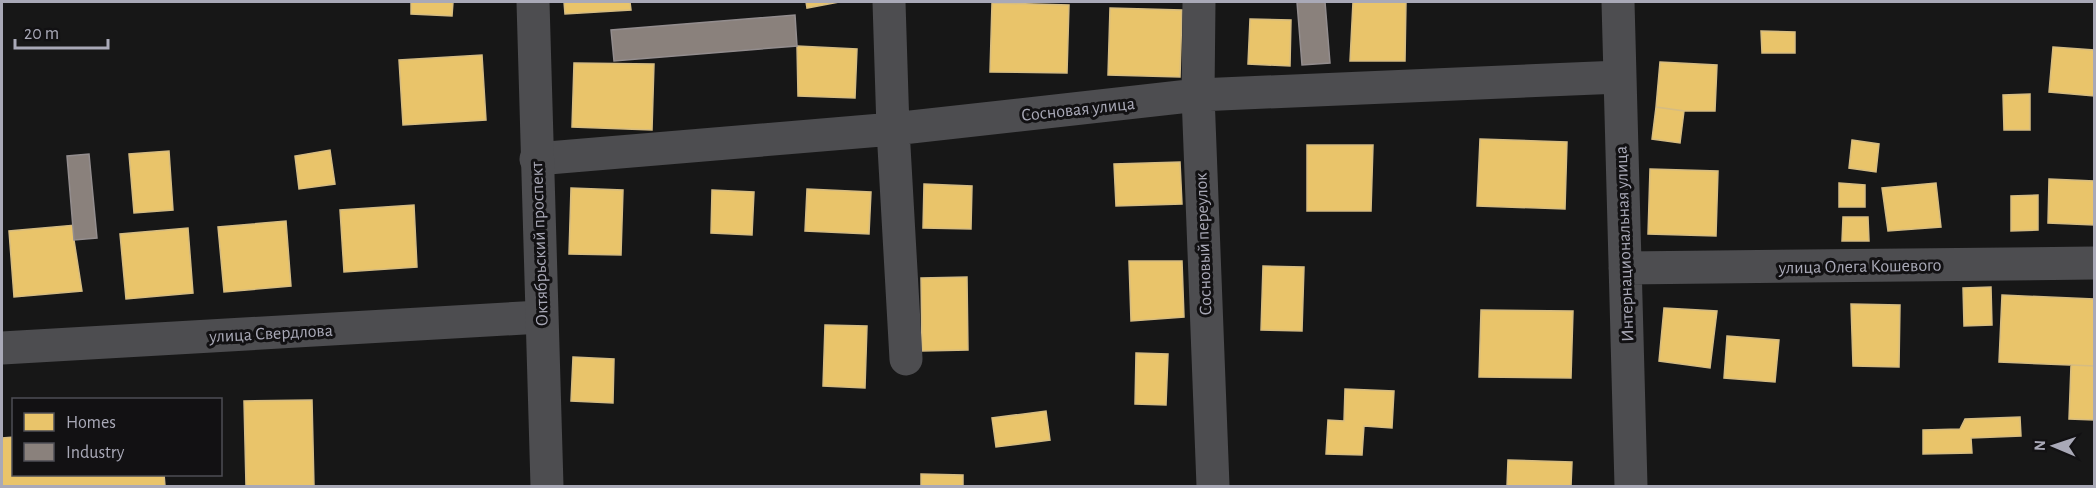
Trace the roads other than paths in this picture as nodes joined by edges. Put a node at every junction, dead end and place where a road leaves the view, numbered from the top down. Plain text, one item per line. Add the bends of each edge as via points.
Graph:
1 (532, 2) edge
2 (889, 2) edge
3 (1199, 2) edge
4 (1618, 2) edge
5 (1620, 77) junction
6 (1198, 95) junction
7 (894, 129) junction
8 (536, 159) junction
9 (2094, 263) edge
10 (1625, 268) junction
11 (541, 317) junction
12 (2, 348) edge
13 (906, 359) dead end
14 (547, 486) edge
15 (1213, 486) edge
16 (1631, 486) edge

1 - 8 street, Октябрьский проспект
2 - 7 street
3 - 6 street, Сосновый переулок
4 - 5 street, Интернациональная улица
5 - 6 street, Сосновая улица
5 - 10 street, Интернациональная улица
6 - 7 street, Сосновая улица
6 - 15 street, Сосновый переулок
7 - 8 street, Сосновая улица
7 - 13 street
8 - 11 street, Октябрьский проспект
9 - 10 street, улица Олега Кошевого
10 - 16 street, Интернациональная улица
11 - 12 street, улица Свердлова
11 - 14 street, Октябрьский проспект

